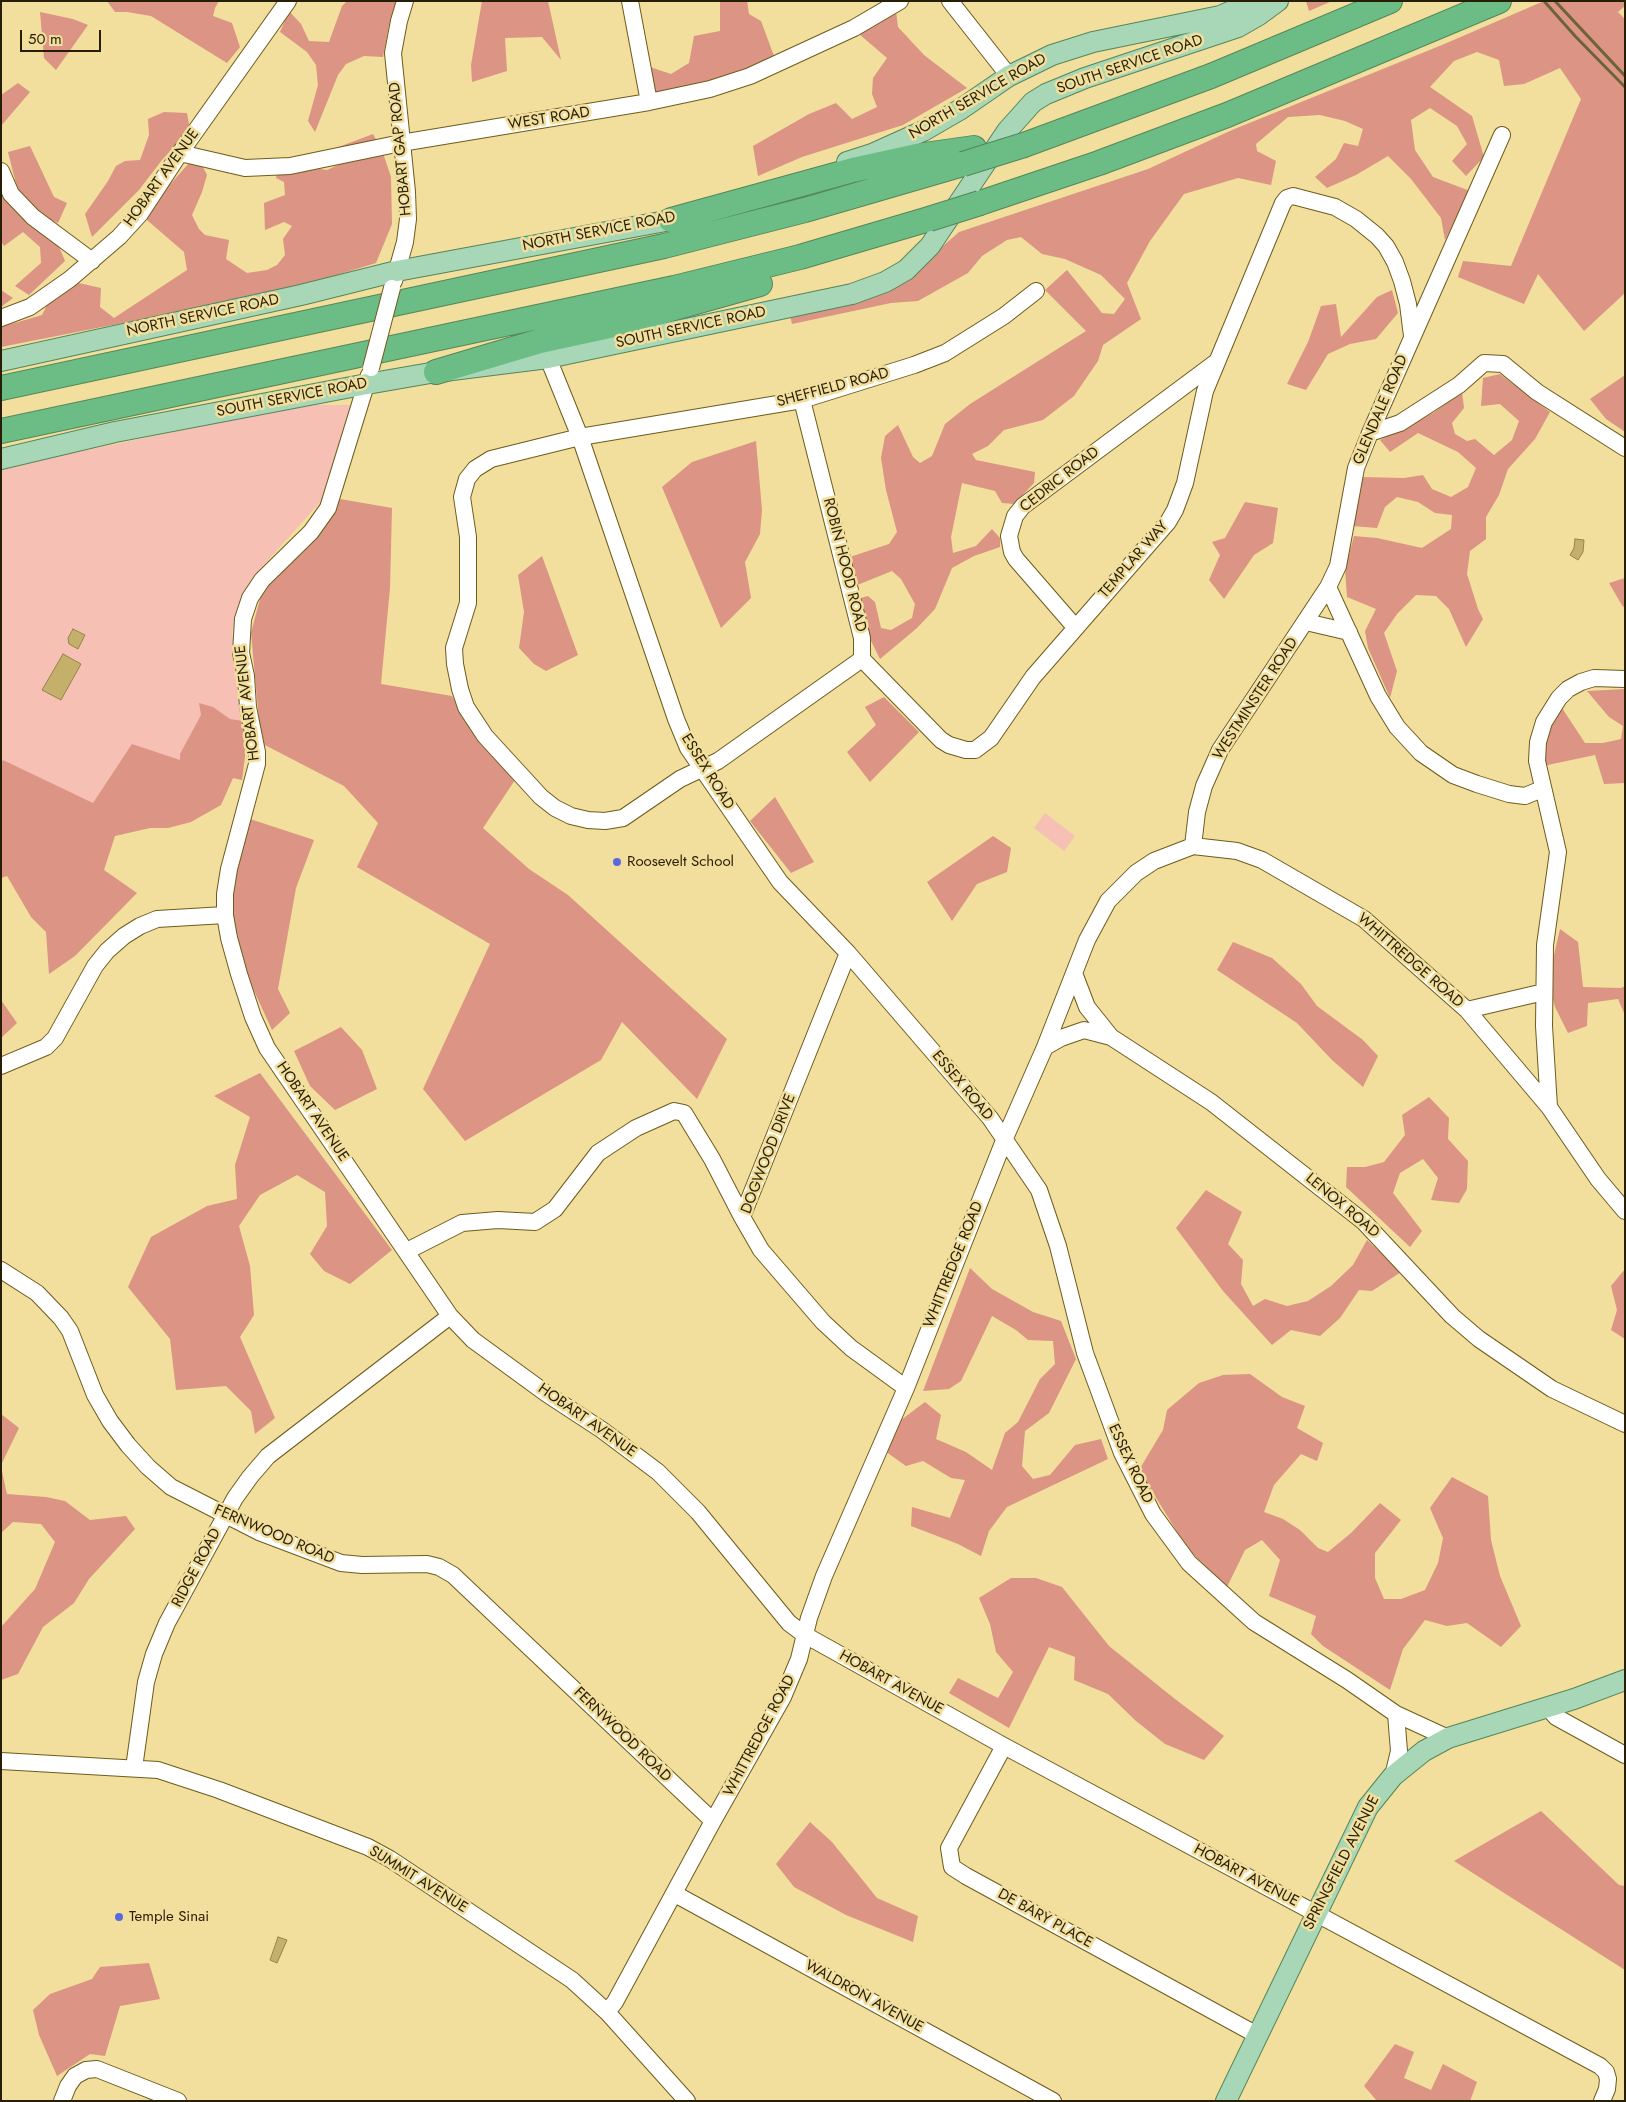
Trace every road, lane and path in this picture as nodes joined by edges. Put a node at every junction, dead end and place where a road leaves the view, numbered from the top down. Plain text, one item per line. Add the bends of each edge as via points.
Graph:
1 (288, 1) edge
2 (405, 1) edge
3 (630, 1) edge
4 (900, 1) edge
5 (950, 1) edge
6 (1255, 1) edge
7 (1278, 1) edge
8 (1390, 1) edge
9 (1499, 1) edge
10 (1009, 76) junction
11 (649, 102) junction
12 (1502, 135) dead end
13 (401, 143) junction
14 (180, 153) junction
15 (968, 156) junction
16 (1, 171) edge
17 (6, 195) edge
18 (929, 219) junction
19 (671, 220) junction
20 (92, 261) junction
21 (395, 280) junction
22 (1036, 290) dead end
23 (1, 318) edge
24 (1412, 336) junction
25 (548, 358) junction
26 (1, 360) edge
27 (1215, 363) junction
28 (436, 372) junction
29 (369, 376) junction
30 (1, 388) edge
31 (802, 400) junction
32 (1, 431) edge
33 (1370, 433) junction
34 (580, 438) junction
35 (1625, 448) edge
36 (1, 459) edge
37 (1328, 587) junction
38 (1306, 622) junction
39 (1075, 627) junction
40 (1349, 632) junction
41 (862, 659) junction
42 (1625, 679) edge
43 (702, 768) junction
44 (1542, 789) junction
45 (1193, 846) junction
46 (225, 915) junction
47 (848, 953) junction
48 (1074, 973) junction
49 (1544, 992) junction
50 (1467, 1010) junction
51 (1111, 1037) junction
52 (1045, 1047) junction
53 (1, 1066) edge
54 (1549, 1107) junction
55 (1004, 1138) junction
56 (1625, 1211) edge
57 (742, 1217) junction
58 (407, 1251) junction
59 (1, 1270) edge
60 (450, 1316) junction
61 (906, 1388) junction
62 (1625, 1424) edge
63 (226, 1515) junction
64 (805, 1635) junction
65 (1625, 1680) edge
66 (1546, 1707) junction
67 (1396, 1714) junction
68 (1448, 1738) junction
69 (1004, 1746) junction
70 (1625, 1754) edge
71 (1, 1762) edge
72 (134, 1768) junction
73 (1393, 1776) junction
74 (713, 1822) junction
75 (675, 1894) junction
76 (1316, 1913) junction
77 (607, 2012) junction
78 (1257, 2035) junction
79 (62, 2101) edge
80 (178, 2101) edge
81 (687, 2101) edge
82 (1053, 2101) edge
83 (1226, 2101) edge
84 (1602, 2101) edge

1 - 14 street, HOBART AVENUE
2 - 13 street, HOBART GAP ROAD via 394,52
3 - 11 street
4 - 11 street, WEST ROAD via 854,28 750,76 710,89
5 - 10 street
6 - 10 main road, NORTH SERVICE ROAD via 1220,16 1070,48
7 - 25 main road, SOUTH SERVICE ROAD via 1238,26 1084,78 1033,102 1007,131 930,246 906,270 885,282 852,294
8 - 15 highway, bridge via 1211,76 1024,145
9 - 18 highway, bridge via 1227,115 1100,163
10 - 19 main road, NORTH SERVICE ROAD via 923,131 872,154
11 - 13 street, WEST ROAD
12 - 24 street, GLENDALE ROAD
13 - 14 street, WEST ROAD via 290,166 268,167 245,168
13 - 21 street, HOBART GAP ROAD via 408,219
14 - 20 street, HOBART AVENUE via 140,214
15 - 19 highway via 917,156 853,170
15 - 30 highway via 815,208 664,246
16 - 17 street
17 - 20 street
18 - 28 highway via 801,272 614,326 540,341
18 - 32 highway via 762,267 674,288
19 - 21 main road, NORTH SERVICE ROAD
20 - 23 street, HOBART AVENUE via 30,307
21 - 26 main road, NORTH SERVICE ROAD via 301,295
21 - 29 street, HOBART GAP ROAD, bridge
22 - 31 street, SHEFFIELD ROAD via 1004,316 945,353
24 - 27 street, TEMPLAR WAY via 1402,281 1386,246 1356,219 1335,208 1293,196 1283,203
24 - 33 street, GLENDALE ROAD
25 - 28 main road, SOUTH SERVICE ROAD
25 - 34 street, ESSEX ROAD
27 - 39 street, TEMPLAR WAY via 1203,398 1185,483 1175,510
27 - 39 street, CEDRIC ROAD via 1023,506 1015,516 1009,536 1016,560
28 - 29 main road, SOUTH SERVICE ROAD
29 - 36 main road, SOUTH SERVICE ROAD
29 - 46 street, HOBART AVENUE via 328,508 311,532 262,580 250,598 243,619 241,653 257,764 229,869
31 - 34 street, SHEFFIELD ROAD
31 - 41 street, ROBIN HOOD ROAD via 862,638
33 - 35 street via 1400,423 1459,385 1484,364 1503,364 1537,392
33 - 37 street, GLENDALE ROAD via 1356,468 1338,566
34 - 43 street, ESSEX ROAD via 676,719 688,748
34 - 43 street, SHEFFIELD ROAD via 490,459 467,479 462,496 468,537 468,603 454,648 466,707 485,736 541,797 555,808 579,818 605,821 622,818
37 - 38 street, WESTMINSTER ROAD
37 - 40 street
38 - 40 street
38 - 45 street, WESTMINSTER ROAD via 1220,750 1204,786
39 - 41 street, TEMPLAR WAY via 1033,677 1001,725 983,746 974,750 957,749 942,740
40 - 44 street via 1378,696 1397,727 1421,753 1453,775 1509,794 1525,796
41 - 43 street via 718,761
42 - 44 street via 1594,678 1568,689 1559,698 1544,722 1538,742 1536,761
43 - 47 street, ESSEX ROAD via 780,882
44 - 49 street via 1558,852 1546,945
45 - 48 street, WHITTREDGE ROAD via 1154,861 1123,884 1097,918
45 - 50 street, WHITTREDGE ROAD via 1237,851 1262,860 1364,919
46 - 53 street via 156,919 124,936 95,966 55,1038 46,1047
46 - 58 street, HOBART AVENUE via 239,974 267,1048
47 - 55 street, ESSEX ROAD
47 - 57 street, DOGWOOD DRIVE
48 - 51 street, LENOX ROAD via 1087,1008
48 - 52 street, WHITTREDGE ROAD
49 - 50 street, WHITTREDGE ROAD
49 - 54 street
50 - 54 street, WHITTREDGE ROAD
51 - 52 street via 1084,1030
51 - 62 street, LENOX ROAD via 1211,1102 1364,1222 1452,1316 1479,1339 1552,1389
52 - 55 street, WHITTREDGE ROAD
54 - 56 street, WHITTREDGE ROAD via 1598,1179
55 - 61 street, WHITTREDGE ROAD
55 - 67 street, ESSEX ROAD via 1039,1190 1058,1246 1085,1353 1122,1453 1153,1514 1189,1563 1254,1622
57 - 58 street via 684,1113 674,1111 636,1128 598,1153 555,1209 535,1222 498,1220 462,1224
57 - 61 street, DOGWOOD DRIVE via 761,1250 823,1322 851,1348
58 - 60 street, HOBART AVENUE
59 - 63 street, FERNWOOD ROAD via 36,1293 61,1318 70,1331 94,1395 133,1450 171,1486
60 - 63 street, RIDGE ROAD via 268,1456
60 - 64 street, HOBART AVENUE via 473,1340 658,1472 711,1527 790,1623
61 - 64 street, WHITTREDGE ROAD via 824,1576
63 - 72 street, RIDGE ROAD via 167,1623 154,1654 146,1682
63 - 74 street, FERNWOOD ROAD via 259,1532 341,1563 427,1564 453,1575
64 - 69 street, HOBART AVENUE
64 - 74 street, WHITTREDGE ROAD via 783,1697
65 - 66 main road, SPRINGFIELD AVENUE
66 - 68 main road, SPRINGFIELD AVENUE
66 - 70 street via 1556,1717
67 - 68 street, ESSEX ROAD
67 - 73 street via 1400,1751
68 - 73 main road, SPRINGFIELD AVENUE via 1424,1751
69 - 76 street, HOBART AVENUE
69 - 78 street, DE BARY PLACE via 949,1848 952,1867
71 - 72 street, SUMMIT AVENUE
72 - 77 street, SUMMIT AVENUE via 158,1770 192,1780 373,1850 545,1961
73 - 76 main road, SPRINGFIELD AVENUE via 1368,1806
74 - 75 street, WHITTREDGE ROAD
75 - 77 street, WHITTREDGE ROAD
75 - 82 street, WALDRON AVENUE
76 - 78 main road, SPRINGFIELD AVENUE
76 - 84 street, HOBART AVENUE via 1600,2066 1608,2079
77 - 81 street, SUMMIT AVENUE
78 - 83 main road, SPRINGFIELD AVENUE
79 - 80 street via 75,2076 86,2070 97,2070

